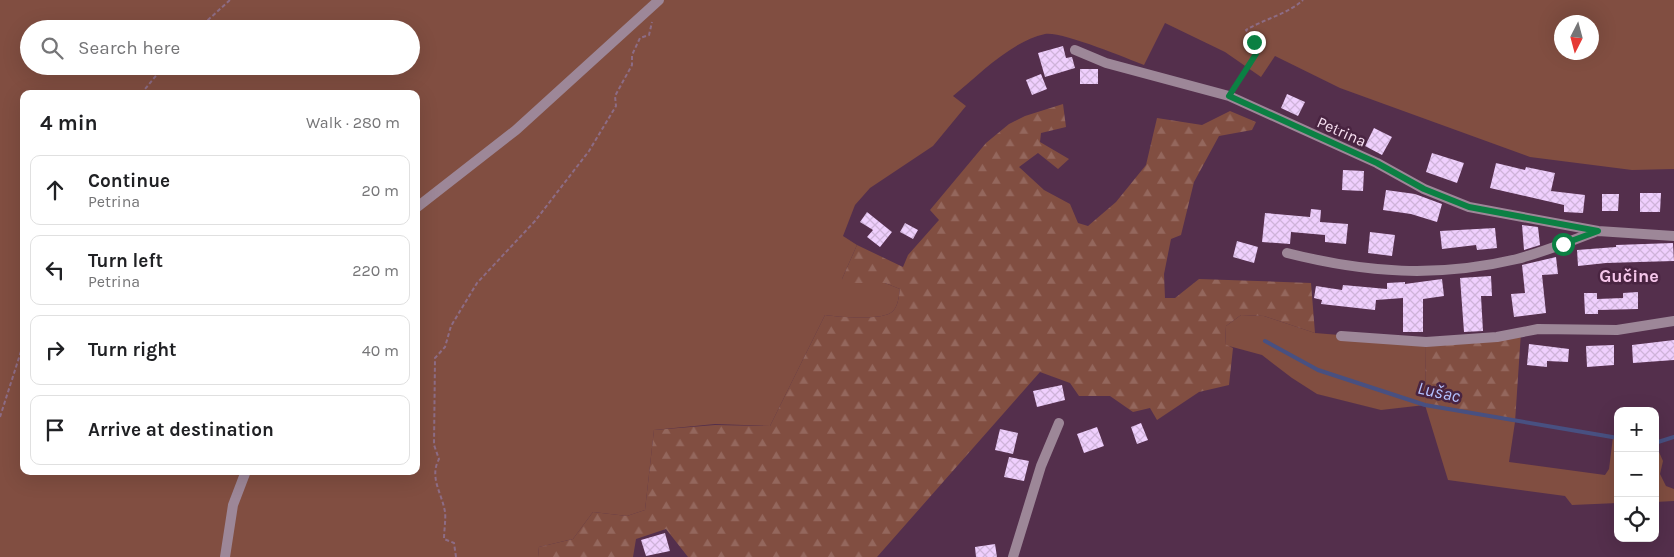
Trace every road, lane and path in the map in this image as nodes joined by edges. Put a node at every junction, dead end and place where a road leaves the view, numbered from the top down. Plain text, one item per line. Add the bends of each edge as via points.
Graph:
1 (230, 0) edge
2 (659, 0) edge
3 (1303, 0) edge
4 (654, 18) dead end
5 (208, 20) edge
6 (1075, 50) dead end
7 (157, 75) edge
8 (144, 90) edge
9 (1229, 96) junction
10 (420, 205) edge
11 (1598, 231) junction
12 (1674, 236) edge
13 (1287, 253) dead end
14 (1674, 321) edge
15 (1341, 336) dead end
16 (20, 354) edge
17 (0, 416) edge
18 (1059, 423) dead end
19 (245, 475) edge
20 (225, 557) edge
21 (456, 557) edge
22 (1013, 557) edge

1 - 5 path
2 - 10 street via 516,130
3 - 9 path via 1246,30 1254,42 1256,54
4 - 21 path via 648,34 640,38 632,55 632,65 615,96 616,106 589,151 535,222 477,283 451,326 445,347 435,358 434,445 439,459 434,468 445,513 444,539 454,543
6 - 9 street, Petrina via 1106,63
7 - 8 path
9 - 11 street, Petrina via 1377,163 1424,189 1469,207
11 - 12 street, Petrina
11 - 13 street, Petrina via 1519,258 1473,268 1426,272 1341,266
14 - 15 street via 1617,330 1538,329 1497,337 1426,342
16 - 17 path
18 - 22 street via 1041,466
19 - 20 street via 234,505

